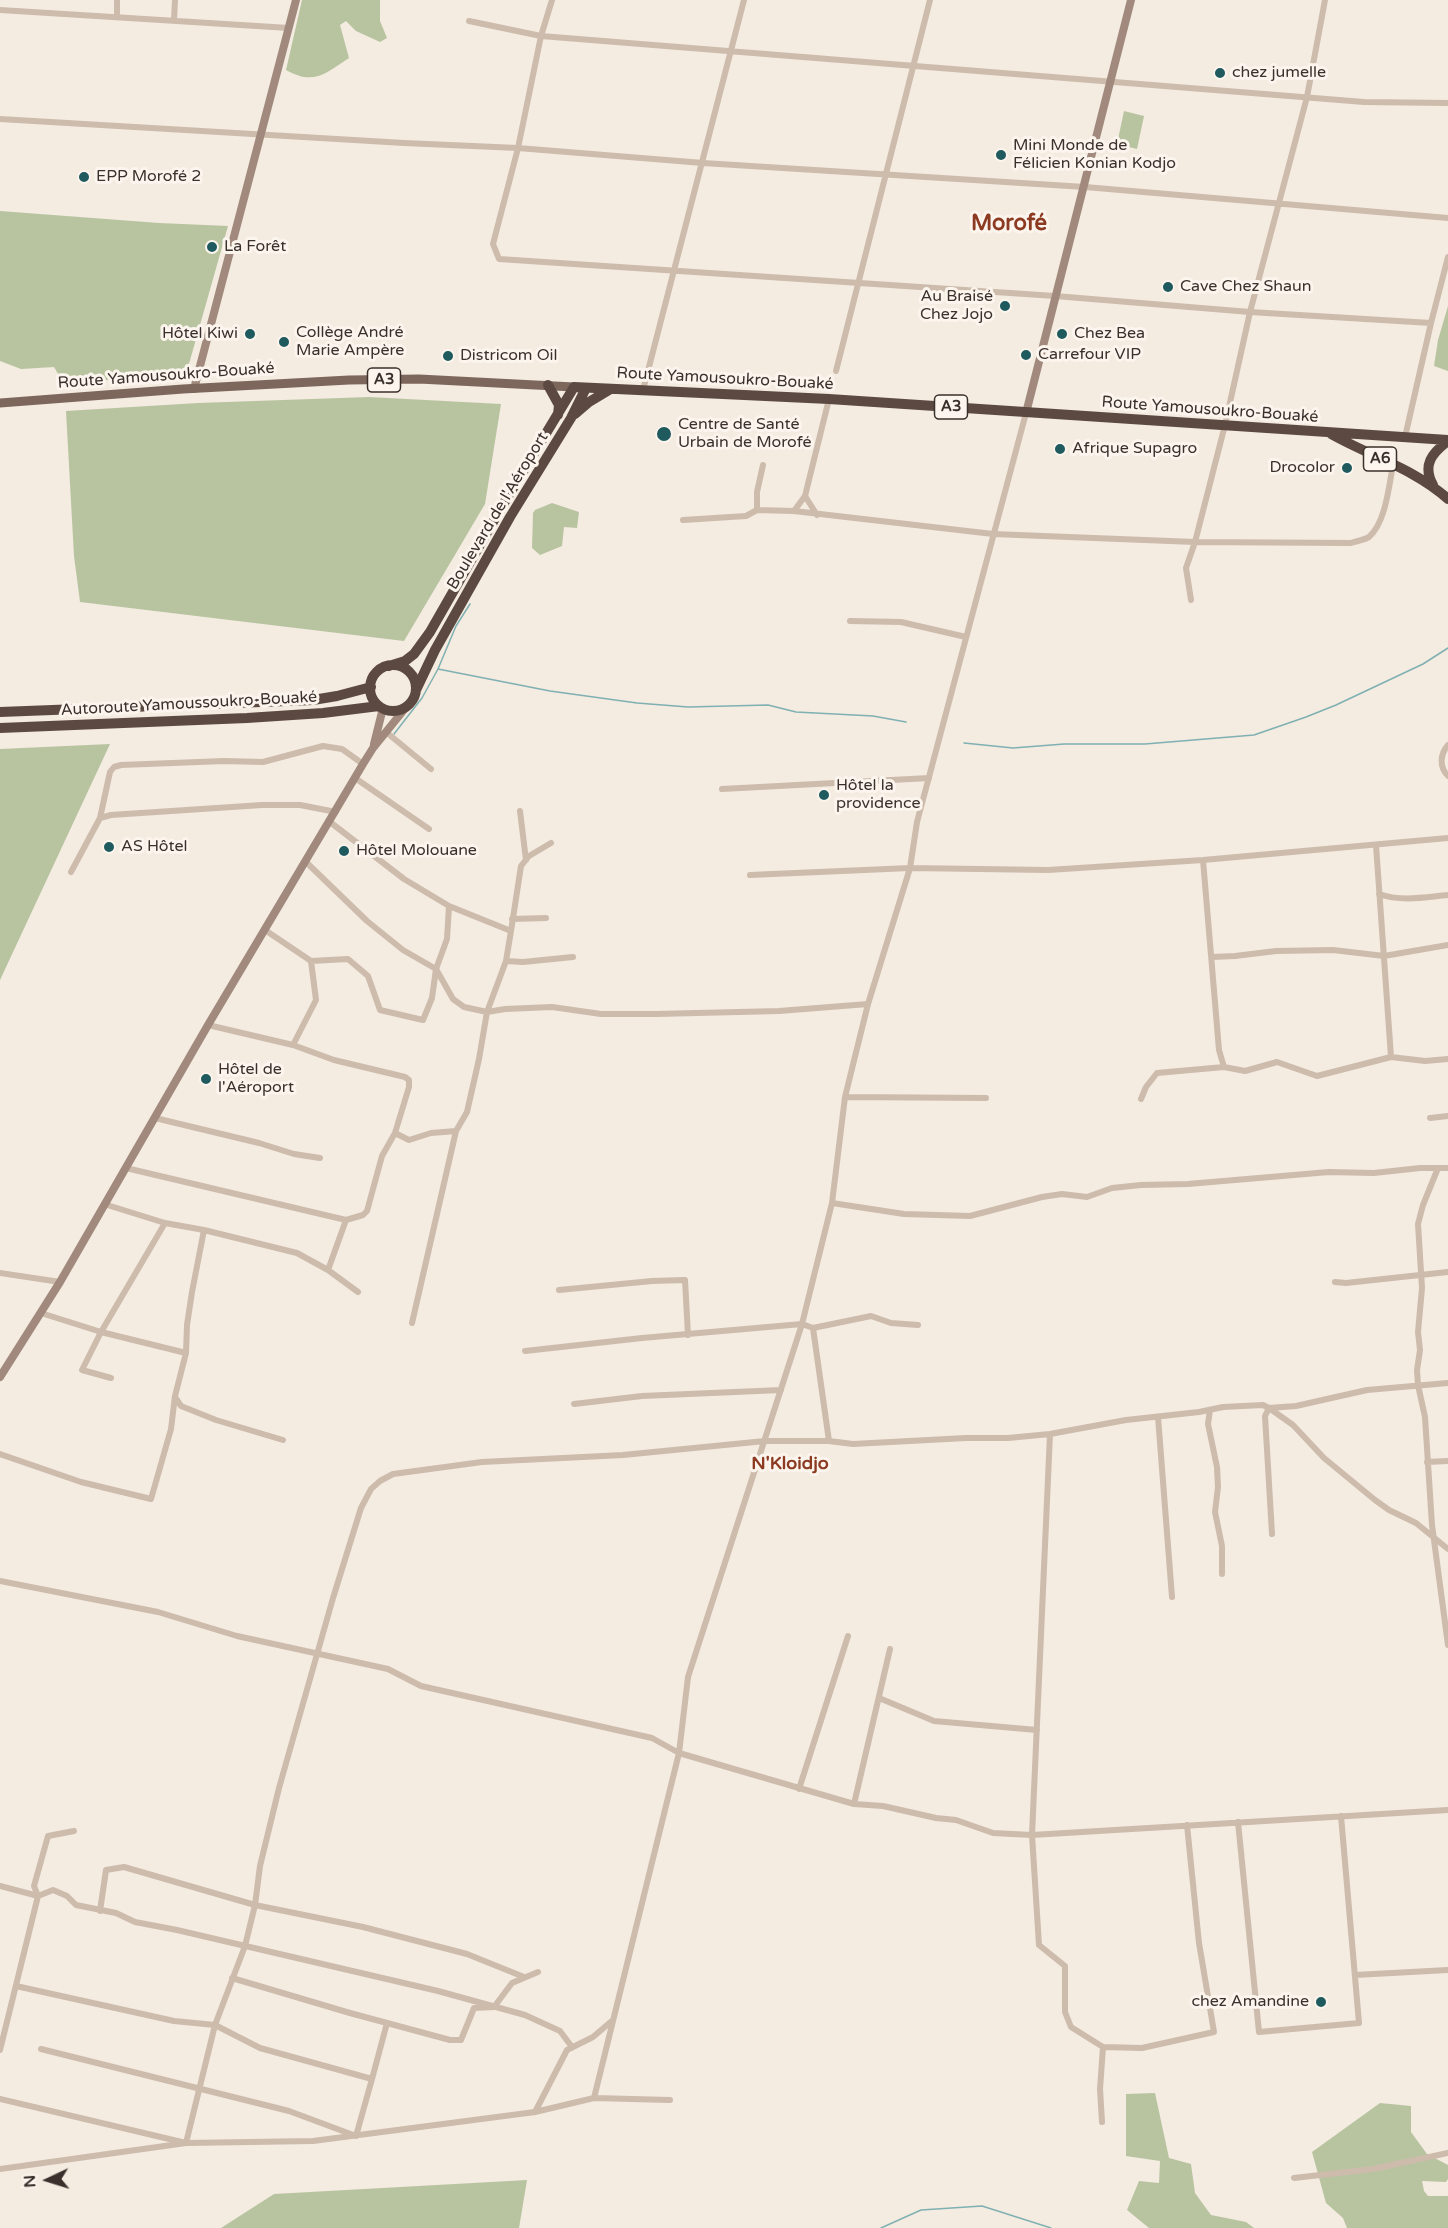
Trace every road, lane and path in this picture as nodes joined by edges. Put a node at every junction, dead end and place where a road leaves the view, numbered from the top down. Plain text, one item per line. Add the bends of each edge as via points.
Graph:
1 (117, 0) edge
2 (175, 0) edge
3 (296, 0) edge
4 (552, 0) edge
5 (744, 0) edge
6 (930, 0) edge
7 (1131, 0) edge
8 (1325, 0) edge
9 (0, 10) edge
10 (117, 17) junction
11 (174, 20) junction
12 (469, 21) dead end
13 (289, 28) junction
14 (542, 36) junction
15 (731, 51) junction
16 (914, 66) junction
17 (1111, 82) junction
18 (1307, 97) junction
19 (1448, 104) edge
20 (0, 119) edge
21 (261, 135) junction
22 (519, 148) junction
23 (703, 163) junction
24 (886, 174) junction
25 (1085, 187) junction
26 (1278, 204) junction
27 (1448, 218) edge
28 (1448, 257) edge
29 (675, 271) junction
30 (858, 284) junction
31 (1055, 296) junction
32 (1250, 312) junction
33 (1431, 323) junction
34 (836, 371) dead end
35 (548, 386) junction
36 (580, 387) junction
37 (194, 389) junction
38 (610, 389) junction
39 (643, 390) junction
40 (829, 399) junction
41 (0, 403) edge
42 (1026, 413) junction
43 (558, 416) junction
44 (571, 418) junction
45 (1225, 425) junction
46 (1328, 433) junction
47 (1405, 438) junction
48 (1448, 441) edge
49 (763, 465) dead end
50 (1393, 465) junction
51 (1433, 485) junction
52 (805, 496) junction
53 (1448, 499) edge
54 (757, 510) junction
55 (794, 511) junction
56 (817, 515) junction
57 (683, 520) dead end
58 (993, 534) junction
59 (1195, 542) junction
60 (1191, 600) dead end
61 (850, 621) dead end
62 (966, 637) junction
63 (389, 666) junction
64 (370, 687) junction
65 (416, 690) junction
66 (407, 706) junction
67 (381, 707) junction
68 (0, 712) edge
69 (0, 729) edge
70 (386, 732) junction
71 (1448, 745) edge
72 (373, 748) junction
73 (363, 764) junction
74 (431, 769) dead end
75 (1448, 776) edge
76 (355, 778) junction
77 (929, 778) junction
78 (722, 789) dead end
79 (520, 811) dead end
80 (336, 812) junction
81 (100, 818) junction
82 (330, 822) junction
83 (429, 829) dead end
84 (1448, 838) edge
85 (552, 843) dead end
86 (1376, 845) junction
87 (526, 860) junction
88 (1203, 860) junction
89 (306, 862) junction
90 (910, 868) junction
91 (71, 872) dead end
92 (750, 875) dead end
93 (1380, 894) junction
94 (1448, 895) edge
95 (449, 906) junction
96 (546, 918) dead end
97 (512, 919) junction
98 (265, 930) junction
99 (511, 931) junction
100 (1448, 945) edge
101 (1384, 956) junction
102 (573, 957) dead end
103 (1212, 957) junction
104 (506, 960) junction
105 (311, 961) junction
106 (436, 969) junction
107 (868, 1005) junction
108 (487, 1012) junction
109 (208, 1025) junction
110 (293, 1045) junction
111 (1391, 1057) junction
112 (1448, 1059) edge
113 (1224, 1067) junction
114 (845, 1097) junction
115 (986, 1098) dead end
116 (1141, 1099) dead end
117 (1448, 1116) edge
118 (155, 1118) junction
119 (1430, 1118) dead end
120 (456, 1131) junction
121 (395, 1133) junction
122 (320, 1158) dead end
123 (126, 1168) junction
124 (1438, 1168) junction
125 (1448, 1168) edge
126 (832, 1203) junction
127 (104, 1204) junction
128 (346, 1220) junction
129 (165, 1223) junction
130 (204, 1230) junction
131 (327, 1270) junction
132 (1448, 1272) edge
133 (0, 1273) edge
134 (1421, 1274) junction
135 (60, 1282) junction
136 (1335, 1282) dead end
137 (559, 1290) dead end
138 (358, 1292) dead end
139 (41, 1313) junction
140 (412, 1323) dead end
141 (802, 1324) junction
142 (918, 1325) dead end
143 (813, 1328) junction
144 (101, 1332) junction
145 (688, 1335) junction
146 (525, 1351) dead end
147 (186, 1353) junction
148 (0, 1377) edge
149 (111, 1378) dead end
150 (1448, 1383) edge
151 (1418, 1385) junction
152 (781, 1390) junction
153 (175, 1396) junction
154 (574, 1404) dead end
155 (1269, 1408) junction
156 (1210, 1410) junction
157 (1158, 1417) junction
158 (1050, 1434) junction
159 (283, 1440) dead end
160 (765, 1441) junction
161 (829, 1441) junction
162 (0, 1454) edge
163 (1448, 1461) edge
164 (1427, 1462) junction
165 (1272, 1534) dead end
166 (1434, 1540) junction
167 (1448, 1549) edge
168 (1222, 1574) dead end
169 (0, 1581) edge
170 (1172, 1597) dead end
171 (848, 1636) dead end
172 (1448, 1645) edge
173 (890, 1649) dead end
174 (317, 1654) junction
175 (879, 1698) junction
176 (1037, 1730) junction
177 (679, 1753) junction
178 (799, 1790) junction
179 (854, 1804) junction
180 (1448, 1810) edge
181 (1341, 1816) junction
182 (1238, 1822) junction
183 (1186, 1825) junction
184 (74, 1831) dead end
185 (1032, 1836) junction
186 (0, 1886) edge
187 (38, 1896) junction
188 (255, 1905) junction
189 (100, 1911) junction
190 (245, 1946) junction
191 (1448, 1970) edge
192 (537, 1972) dead end
193 (1355, 1975) junction
194 (232, 1977) junction
195 (524, 1977) junction
196 (16, 1986) junction
197 (494, 2007) junction
198 (614, 2019) junction
199 (387, 2023) junction
200 (215, 2025) junction
201 (572, 2047) junction
202 (1103, 2047) junction
203 (41, 2049) dead end
204 (0, 2050) edge
205 (372, 2079) junction
206 (200, 2089) junction
207 (594, 2098) junction
208 (0, 2099) edge
209 (670, 2100) dead end
210 (535, 2112) junction
211 (1102, 2122) dead end
212 (356, 2136) junction
213 (186, 2143) junction
214 (1448, 2153) edge
215 (0, 2169) edge
216 (1294, 2178) dead end

1 - 10 street
2 - 11 street
3 - 13 street
4 - 14 street
5 - 15 street
6 - 16 street
7 - 17 street
8 - 18 street
9 - 10 street
10 - 11 street
11 - 13 street
12 - 14 street
13 - 21 street
14 - 15 street
14 - 22 street
15 - 16 street
15 - 23 street
16 - 17 street
16 - 24 street
17 - 18 street
17 - 25 street
18 - 19 street
18 - 26 street
20 - 21 street
21 - 22 street
21 - 37 street
22 - 23 street
22 - 29 street via 494,244 499,259
23 - 24 street
23 - 29 street
24 - 25 street
24 - 30 street
25 - 26 street
25 - 31 street
26 - 27 street
26 - 32 street
28 - 33 street
29 - 30 street
29 - 39 street
30 - 31 street
30 - 34 street
31 - 32 street
31 - 42 street
32 - 33 street
32 - 45 street
33 - 47 street
35 - 36 main road, Route Yamousoukro-Bouaké / A3
35 - 37 main road, Route Yamousoukro-Bouaké / A3 via 419,379
35 - 43 highway via 559,405
36 - 38 highway, Route Yamousoukro-Bouaké / A3
36 - 43 highway, Boulevard de l'Aéroport
36 - 44 highway, Boulevard de l'Aéroport
37 - 41 main road, Route Yamousoukro-Bouaké / A3
38 - 39 highway, Route Yamousoukro-Bouaké / A3
38 - 44 highway
39 - 40 highway, Route Yamousoukro-Bouaké / A3
40 - 42 highway, Route Yamousoukro-Bouaké / A3
40 - 52 street
42 - 45 highway, Route Yamousoukro-Bouaké / A3
42 - 58 street
43 - 63 highway, Boulevard de l'Aéroport via 430,632 414,654
44 - 65 highway, Boulevard de l'Aéroport via 510,517
45 - 46 highway, Route Yamousoukro-Bouaké / A3
45 - 59 street
46 - 47 highway, Route Yamousoukro-Bouaké / A3
46 - 50 highway, A6
47 - 48 highway, Route Yamousoukro-Bouaké / A3
48 - 51 highway via 1429,460 1428,474
49 - 54 street
50 - 51 highway, A6
50 - 59 street via 1386,504 1368,538 1317,544
51 - 53 highway, A6
52 - 55 street
52 - 56 street
54 - 55 street
54 - 57 street via 746,516
55 - 56 street
56 - 58 street
58 - 59 street
58 - 62 street
59 - 60 street via 1186,568
61 - 62 street via 901,622
62 - 77 street
63 - 64 highway via 376,673
63 - 65 highway via 408,671
64 - 67 highway via 374,701
64 - 68 highway, Autoroute Yamoussoukro-Bouaké via 313,700
65 - 66 highway
66 - 67 highway via 393,711
66 - 70 street
67 - 69 highway, Autoroute Yamoussoukro-Bouaké via 247,718
67 - 72 street
70 - 72 street
70 - 74 street
71 - 75 street via 1441,763
72 - 73 street
73 - 76 street
73 - 81 street via 342,749 323,746 263,762 121,765 110,772
76 - 80 street
76 - 83 street
77 - 78 street
77 - 90 street
79 - 87 street
80 - 81 street via 262,805
80 - 82 street
81 - 91 street
82 - 89 street
82 - 95 street via 404,879
84 - 86 street
85 - 87 street
86 - 88 street
86 - 93 street
87 - 97 street via 518,876
88 - 90 street via 1048,870
88 - 103 street
89 - 98 street
89 - 106 street via 366,921
90 - 92 street
90 - 107 street
93 - 94 street via 1390,898
93 - 101 street
95 - 99 street
95 - 106 street via 447,939
96 - 97 street
97 - 99 street
98 - 105 street
98 - 109 street
99 - 104 street
100 - 101 street
101 - 103 street via 1333,950
101 - 111 street
102 - 104 street
103 - 113 street via 1219,1050
104 - 108 street
105 - 106 street via 348,959 368,976 380,1010 423,1020 432,998
105 - 110 street via 316,1000
106 - 108 street via 453,999 464,1007
107 - 108 street via 656,1014 600,1014 552,1007
107 - 114 street
108 - 120 street via 467,1112
109 - 110 street
109 - 118 street
110 - 121 street via 409,1080
111 - 112 street
111 - 113 street via 1317,1076 1278,1062 1245,1071
113 - 116 street via 1157,1073
114 - 115 street
114 - 126 street
117 - 119 street
118 - 122 street
118 - 123 street
120 - 121 street via 431,1132 409,1140
120 - 140 street
121 - 128 street via 382,1156 367,1211
123 - 127 street
123 - 128 street
124 - 125 street
124 - 126 street via 1130,1186 1087,1197 1052,1195 970,1216 904,1214
124 - 134 street via 1418,1224
126 - 141 street
127 - 129 street
127 - 135 street
128 - 131 street
129 - 130 street
129 - 144 street
130 - 131 street via 297,1252
130 - 147 street via 187,1325
131 - 138 street
132 - 134 street
133 - 135 street
134 - 136 street
134 - 151 street
135 - 139 street
137 - 145 street via 685,1280
139 - 144 street
139 - 148 street
141 - 143 street
141 - 145 street
141 - 152 street
142 - 143 street via 891,1323 871,1316
143 - 161 street
144 - 147 street
144 - 149 street via 82,1370
145 - 146 street
147 - 153 street
150 - 151 street
151 - 155 street
151 - 164 street via 1425,1417
152 - 154 street via 642,1396
152 - 160 street
153 - 159 street via 181,1406
153 - 162 street via 171,1429 151,1499 81,1482
155 - 156 street via 1252,1405
155 - 165 street via 1265,1416
155 - 166 street via 1375,1500 1416,1523
156 - 157 street
156 - 168 street via 1208,1424 1218,1467 1215,1512 1222,1546
157 - 158 street
157 - 170 street
158 - 161 street via 853,1444
158 - 176 street
160 - 161 street
160 - 174 street via 623,1455 482,1462 393,1474 371,1489 361,1508
160 - 177 street via 688,1677
163 - 164 street
164 - 166 street
166 - 167 street
166 - 172 street
169 - 174 street via 158,1612 237,1636
171 - 178 street
173 - 175 street
174 - 177 street via 388,1670 421,1686 459,1696 652,1738
174 - 188 street via 279,1788
175 - 176 street via 934,1721
175 - 179 street
176 - 185 street
177 - 178 street
177 - 198 street
178 - 179 street
179 - 185 street via 956,1820 993,1833
180 - 181 street
181 - 182 street
181 - 193 street
182 - 183 street
182 - 193 street via 1259,2032 1359,2023
183 - 185 street
183 - 202 street via 1214,2032 1142,2048
184 - 187 street via 48,1836 34,1886
185 - 202 street via 1040,1945 1065,1966 1065,2012 1071,2027
186 - 187 street
187 - 189 street via 53,1890 76,1905
187 - 196 street
188 - 189 street via 124,1867 106,1870
188 - 190 street
188 - 195 street via 363,1927 466,1954
189 - 190 street
190 - 194 street
190 - 197 street
191 - 193 street
192 - 195 street
194 - 199 street
194 - 200 street
195 - 197 street via 512,1983
196 - 200 street via 174,2021
196 - 204 street
197 - 199 street via 474,2008 461,2040
197 - 201 street via 560,2031
198 - 201 street via 593,2037
198 - 207 street
199 - 205 street
200 - 205 street via 260,2048
200 - 206 street
201 - 210 street via 560,2061
202 - 211 street
203 - 206 street
205 - 212 street
206 - 212 street via 289,2111
206 - 213 street
207 - 209 street
207 - 210 street
208 - 213 street
210 - 212 street
212 - 213 street via 313,2141
213 - 215 street
214 - 216 street via 1373,2169

